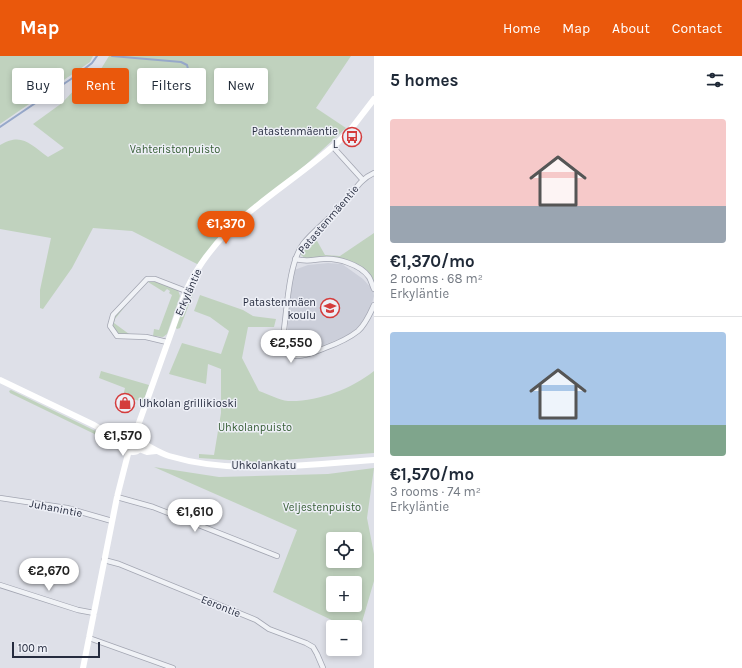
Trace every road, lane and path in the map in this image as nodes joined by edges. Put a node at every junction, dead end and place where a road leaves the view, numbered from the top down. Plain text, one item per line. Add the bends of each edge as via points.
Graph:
1 (374, 99) edge
2 (333, 147) junction
3 (374, 173) edge
4 (362, 179) junction
5 (295, 259) junction
6 (374, 288) edge
7 (186, 291) junction
8 (374, 306) edge
9 (167, 342) junction
10 (0, 380) edge
11 (112, 435) junction
12 (131, 435) junction
13 (125, 443) junction
14 (142, 443) junction
15 (139, 449) junction
16 (129, 450) junction
17 (156, 451) junction
18 (374, 460) edge
19 (117, 497) junction
20 (0, 498) edge
21 (112, 521) junction
22 (277, 556) dead end
23 (104, 560) junction
24 (0, 585) edge
25 (94, 613) junction
26 (89, 638) junction
27 (83, 668) edge
28 (172, 668) edge
29 (323, 668) edge

1 - 2 street, Erkyläntie
2 - 4 street, Patastenmäentie
2 - 7 street, Erkyläntie via 225,233 204,257
3 - 4 street, Patastenmäentie
4 - 5 street, Patastenmäentie via 342,206 304,243
5 - 6 street, Patastenmäentie via 307,262 323,259 340,260 368,276
5 - 8 street, Patastenmäentie via 283,337 284,346 290,354 303,357 343,341 358,331
7 - 9 street, Erkyläntie
7 - 9 street via 155,279 147,279 113,315 110,326 117,336 146,337
9 - 12 street, Erkyläntie
10 - 11 street
11 - 12 street
11 - 13 street
12 - 13 street
12 - 14 street via 140,438
13 - 16 street
14 - 15 street
14 - 17 street, Uhkolankatu
15 - 16 street
15 - 17 street, Uhkolankatu via 147,452
16 - 19 street
17 - 18 street, Uhkolankatu via 178,458 232,466 308,465
19 - 21 street
19 - 22 street via 153,507
20 - 21 street, Juhanintie via 67,508
21 - 23 street
23 - 25 street
23 - 29 street, Eerontie via 256,620 268,629 306,643 317,654
24 - 25 street
25 - 26 street
26 - 27 street
26 - 28 street

